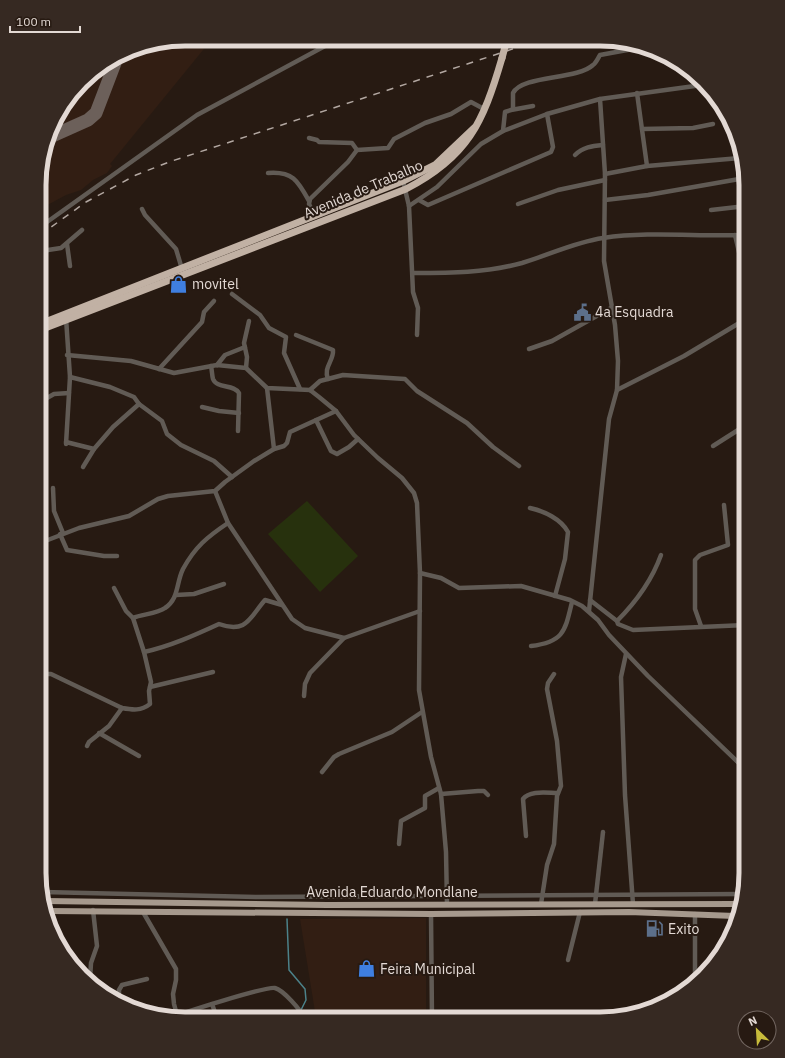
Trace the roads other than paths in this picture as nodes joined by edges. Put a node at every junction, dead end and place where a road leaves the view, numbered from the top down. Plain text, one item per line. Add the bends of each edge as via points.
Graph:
1 (327, 46) edge
2 (505, 46) edge
3 (630, 50) edge
4 (697, 86) edge
5 (637, 93) junction
6 (600, 99) junction
7 (533, 106) dead end
8 (484, 109) junction
9 (513, 109) junction
10 (547, 114) junction
11 (713, 124) dead end
12 (476, 127) junction
13 (642, 129) junction
14 (503, 131) junction
15 (310, 138) dead end
16 (603, 144) junction
17 (357, 150) junction
18 (575, 155) dead end
19 (736, 158) edge
20 (647, 166) junction
21 (268, 173) dead end
22 (605, 174) junction
23 (739, 179) edge
24 (605, 180) junction
25 (403, 181) junction
26 (406, 189) junction
27 (419, 200) junction
28 (605, 200) junction
29 (309, 201) junction
30 (518, 204) dead end
31 (353, 205) junction
32 (409, 206) junction
33 (739, 207) edge
34 (142, 209) dead end
35 (711, 210) dead end
36 (315, 217) junction
37 (46, 223) edge
38 (82, 230) dead end
39 (281, 233) junction
40 (735, 235) junction
41 (739, 235) edge
42 (603, 238) junction
43 (67, 244) junction
44 (46, 251) edge
45 (739, 252) edge
46 (225, 256) junction
47 (70, 266) dead end
48 (182, 269) junction
49 (413, 273) junction
50 (155, 283) junction
51 (232, 294) dead end
52 (214, 301) dead end
53 (611, 308) junction
54 (66, 317) junction
55 (250, 321) dead end
56 (46, 322) edge
57 (739, 322) edge
58 (46, 327) edge
59 (296, 335) dead end
60 (417, 335) dead end
61 (245, 347) junction
62 (529, 349) dead end
63 (68, 354) junction
64 (217, 365) junction
65 (211, 366) junction
66 (246, 368) junction
67 (159, 369) junction
68 (70, 377) junction
69 (328, 379) junction
70 (267, 388) junction
71 (300, 389) junction
72 (310, 390) junction
73 (618, 390) junction
74 (69, 393) junction
75 (46, 399) edge
76 (139, 404) junction
77 (202, 407) dead end
78 (336, 412) junction
79 (239, 413) junction
80 (316, 420) junction
81 (739, 429) edge
82 (238, 432) dead end
83 (358, 439) junction
84 (713, 446) dead end
85 (94, 449) junction
86 (274, 449) junction
87 (519, 466) dead end
88 (83, 467) dead end
89 (232, 478) junction
90 (53, 488) dead end
91 (215, 491) junction
92 (724, 505) dead end
93 (530, 508) dead end
94 (228, 523) junction
95 (62, 533) junction
96 (46, 540) edge
97 (661, 555) dead end
98 (118, 556) dead end
99 (420, 573) junction
100 (224, 584) dead end
101 (114, 588) dead end
102 (176, 595) junction
103 (555, 596) junction
104 (590, 600) junction
105 (572, 602) junction
106 (282, 606) junction
107 (420, 611) junction
108 (589, 611) junction
109 (133, 618) junction
110 (617, 621) junction
111 (739, 625) edge
112 (701, 626) junction
113 (344, 638) junction
114 (531, 646) dead end
115 (144, 652) junction
116 (626, 654) junction
117 (214, 672) dead end
118 (46, 674) edge
119 (554, 674) dead end
120 (150, 687) junction
121 (304, 696) dead end
122 (122, 708) junction
123 (422, 712) junction
124 (99, 733) junction
125 (87, 746) dead end
126 (139, 756) dead end
127 (737, 761) edge
128 (322, 772) dead end
129 (439, 788) junction
130 (558, 792) junction
131 (441, 794) junction
132 (488, 795) dead end
133 (603, 832) dead end
134 (526, 836) dead end
135 (399, 844) dead end
136 (47, 892) edge
137 (737, 894) edge
138 (447, 895) junction
139 (542, 895) junction
140 (596, 895) junction
141 (632, 895) junction
142 (49, 901) edge
143 (431, 904) junction
144 (447, 904) junction
145 (540, 904) junction
146 (595, 904) junction
147 (609, 904) junction
148 (633, 904) junction
149 (735, 904) edge
150 (51, 910) edge
151 (93, 910) junction
152 (143, 912) junction
153 (580, 912) junction
154 (608, 912) junction
155 (431, 914) junction
156 (695, 914) junction
157 (732, 916) edge
158 (568, 960) dead end
159 (90, 975) edge
160 (695, 975) edge
161 (147, 979) dead end
162 (119, 996) edge
163 (212, 1004) junction
164 (176, 1012) edge
165 (187, 1012) edge
166 (215, 1012) edge
167 (300, 1012) edge
168 (432, 1012) edge

1 - 37 street via 197,115
2 - 8 highway, bridge
3 - 9 street via 600,55 593,65 584,70 520,87 513,93
4 - 5 street
5 - 6 street
5 - 13 street
6 - 10 street
6 - 16 street
7 - 9 street
8 - 12 highway
8 - 17 street via 472,102 394,139 388,148
9 - 14 street via 505,112
10 - 14 street
10 - 27 street via 553,147 551,152 428,205
11 - 13 street via 692,128
12 - 25 highway, Avenida de Trabalho via 435,165
12 - 26 highway, Avenida de Trabalho via 471,137 444,166
13 - 20 street
14 - 27 street via 481,144 437,187
15 - 17 street via 319,142 352,143
16 - 18 street via 588,146
16 - 22 street
17 - 29 street
19 - 20 street
20 - 22 street
21 - 29 street via 292,176
22 - 24 street
23 - 28 street
24 - 28 street
24 - 30 street via 558,190
25 - 26 street
25 - 31 highway, Avenida de Trabalho
26 - 31 highway, Avenida de Trabalho
26 - 32 street
27 - 32 street
28 - 42 street
29 - 36 street
31 - 36 highway, Avenida de Trabalho
31 - 39 highway, Avenida de Trabalho
32 - 49 street
33 - 35 street
34 - 48 street via 176,249
36 - 39 highway, Avenida de Trabalho
38 - 43 street
39 - 46 highway, Avenida de Trabalho
40 - 41 street
40 - 42 street via 668,234
40 - 45 street
42 - 49 street via 493,270 453,274
42 - 53 street via 604,266
43 - 44 street
43 - 47 street
46 - 48 highway, Avenida de Trabalho
46 - 50 highway, Avenida de Trabalho
48 - 50 highway, Avenida de Trabalho
49 - 60 street via 418,308
50 - 54 highway, Avenida de Trabalho
51 - 71 street via 260,315 269,328 286,337 284,353
52 - 67 street via 204,312 202,322
53 - 62 street via 552,341
53 - 73 street via 615,325
54 - 56 highway, Avenida de Trabalho
54 - 58 highway, Avenida de Trabalho
54 - 63 street
55 - 61 street
57 - 73 street via 684,356
59 - 69 street via 333,350 326,368
61 - 64 street via 225,355
61 - 66 street
63 - 67 street via 131,361
63 - 68 street
64 - 65 street
64 - 66 street
65 - 67 street via 174,373
65 - 79 street via 216,383 237,390
66 - 70 street
68 - 74 street
68 - 76 street via 123,392 134,397
69 - 72 street via 320,381
69 - 87 street via 343,375 405,379 417,390 467,423
70 - 71 street
70 - 86 street
71 - 72 street
72 - 78 street
73 - 104 street via 609,419
74 - 75 street via 61,392
74 - 85 street via 66,443
76 - 85 street via 113,427
76 - 89 street via 162,421 167,434 181,445 214,461
77 - 79 street
78 - 80 street
78 - 83 street
79 - 82 street
80 - 83 street via 330,451 334,453 337,454
80 - 86 street via 290,432 287,443
81 - 84 street
83 - 99 street via 402,478 414,493 417,503
85 - 88 street
86 - 89 street
89 - 91 street
90 - 95 street via 54,511
91 - 94 street
91 - 95 street via 168,496 150,502 129,516
92 - 112 street via 728,545 700,555 695,560 695,609
93 - 103 street via 553,517 568,532 565,559
94 - 102 street via 206,538 197,548 183,570
94 - 106 street
95 - 96 street
95 - 98 street via 66,550
97 - 110 street via 655,570 636,600
99 - 103 street via 441,578 459,588 521,586
99 - 107 street
100 - 102 street via 194,594
101 - 109 street via 126,611
102 - 109 street via 165,609
103 - 105 street
104 - 108 street
104 - 110 street
105 - 108 street
105 - 114 street via 563,632 554,640
106 - 113 street via 292,619 305,628
106 - 115 street via 266,600 249,621 240,627 220,624
107 - 113 street
107 - 123 street via 418,669
108 - 116 street
109 - 115 street
110 - 112 street via 618,624 633,630
111 - 112 street
113 - 121 street via 310,673 305,684
115 - 120 street
116 - 127 street
116 - 141 street via 621,677
117 - 120 street
118 - 122 street via 51,674
119 - 130 street via 547,689 561,776 562,786
120 - 122 street via 150,704 144,709
122 - 124 street
123 - 128 street via 392,732 339,754
123 - 129 street
124 - 125 street
124 - 126 street
129 - 131 street
129 - 135 street via 425,796 425,808 402,821
130 - 134 street via 532,793 525,796 523,800
130 - 139 street via 554,844 547,865
131 - 132 street via 484,791
131 - 138 street
133 - 140 street
136 - 138 street via 256,897
137 - 141 street
138 - 139 street
138 - 144 street
139 - 140 street
139 - 145 street
140 - 141 street
140 - 146 street
141 - 148 street
142 - 143 main road, Avenida Eduardo Mondlane via 140,904
143 - 144 main road, Avenida Eduardo Mondlane
143 - 155 main road
144 - 145 main road, Avenida Eduardo Mondlane
145 - 146 main road, Avenida Eduardo Mondlane
146 - 147 main road, Avenida Eduardo Mondlane
147 - 148 main road, Avenida Eduardo Mondlane
147 - 154 main road
148 - 149 main road, Avenida Eduardo Mondlane
150 - 151 main road, Avenida Eduardo Mondlane
151 - 152 main road, Avenida Eduardo Mondlane
151 - 159 street via 97,946 91,963
152 - 155 main road, Avenida Eduardo Mondlane
152 - 164 street via 176,969 173,994
153 - 154 main road, Avenida Eduardo Mondlane
153 - 155 main road, Avenida Eduardo Mondlane
153 - 158 street
154 - 156 main road, Avenida Eduardo Mondlane
155 - 168 street
156 - 157 main road, Avenida Eduardo Mondlane
156 - 160 street
161 - 162 street via 122,985
163 - 165 street
163 - 166 street
163 - 167 street via 262,989 275,988 283,992

